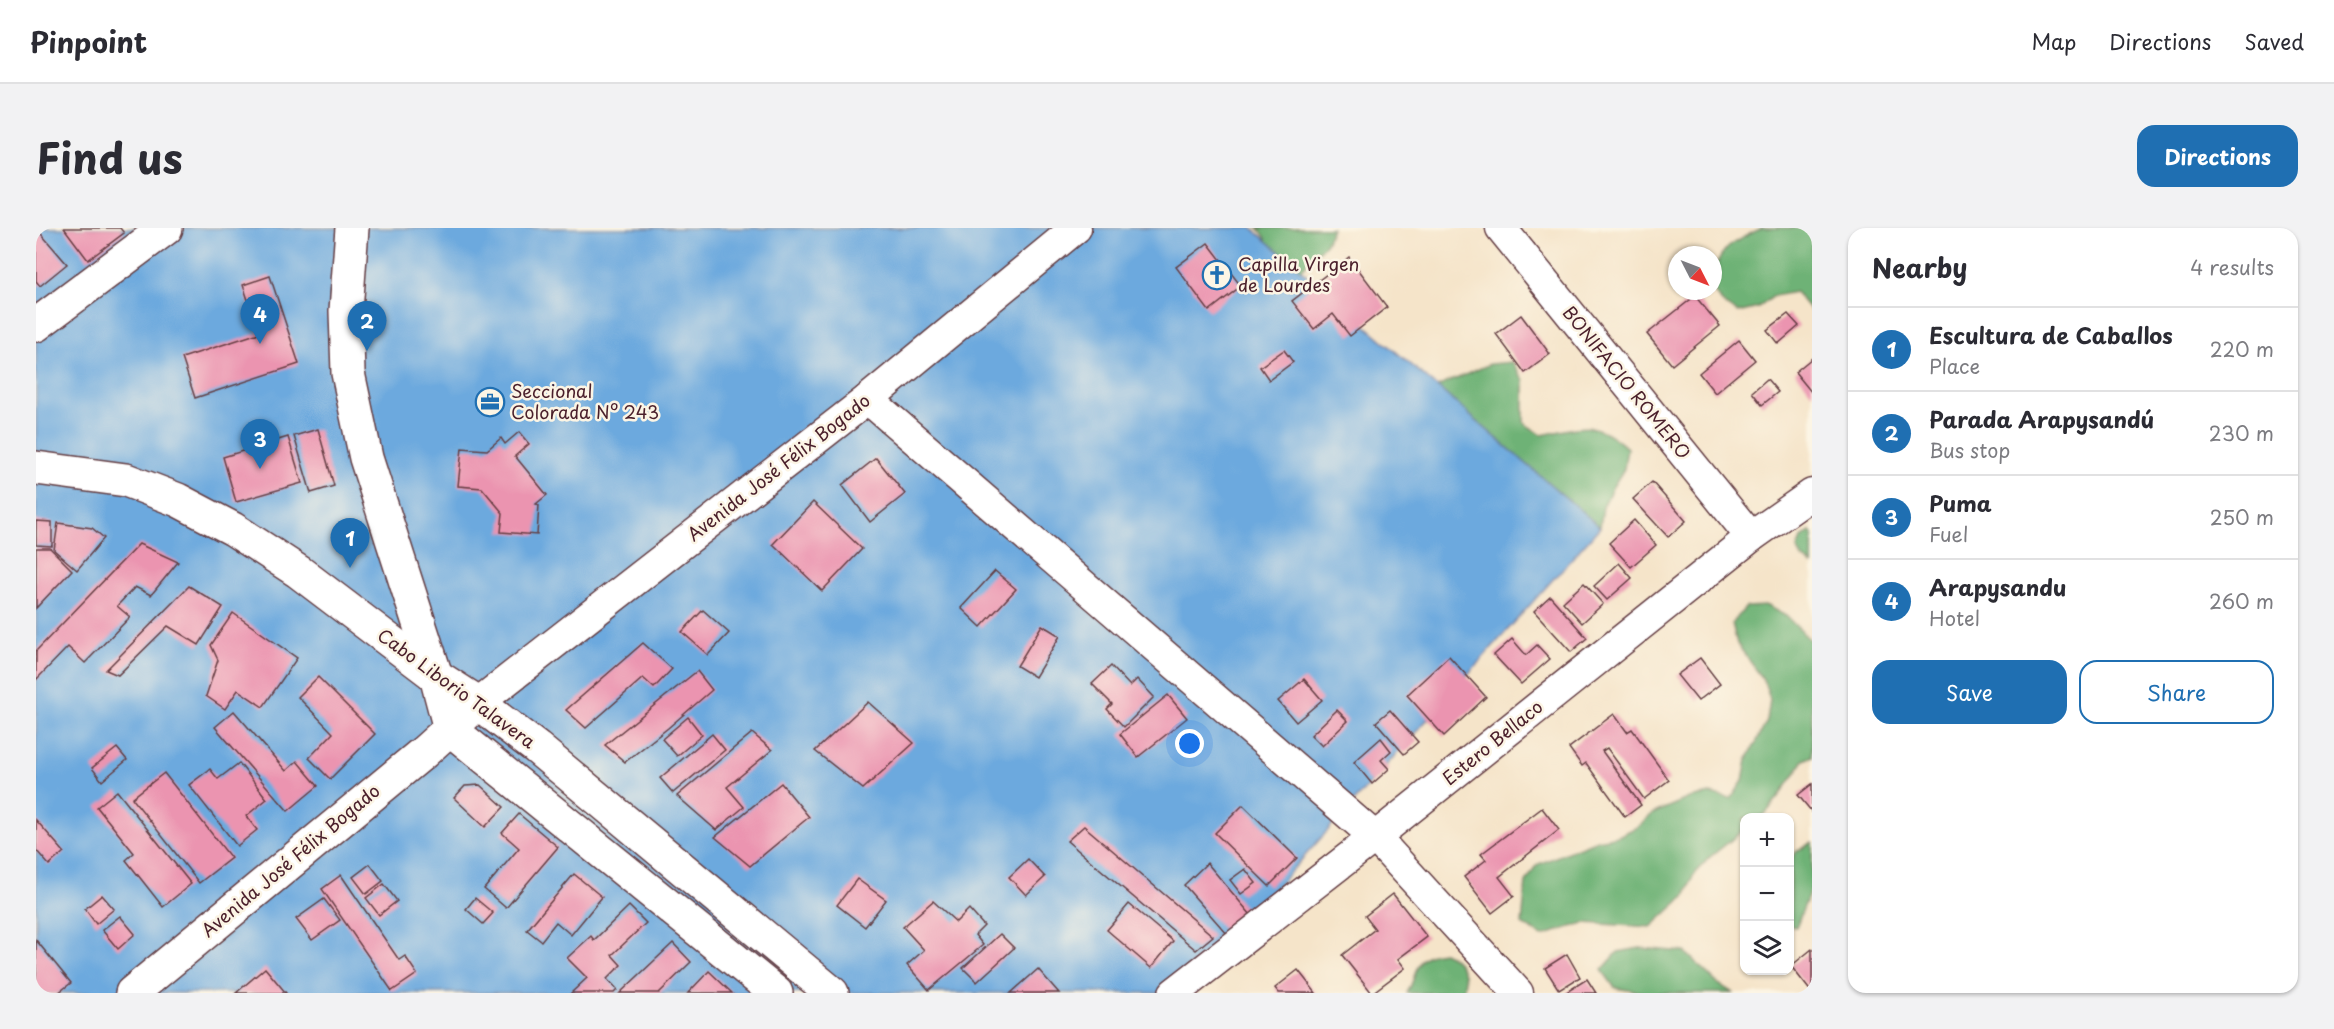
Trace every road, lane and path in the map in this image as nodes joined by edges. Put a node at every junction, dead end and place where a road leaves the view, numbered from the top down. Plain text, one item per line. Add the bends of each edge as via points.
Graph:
1 (166, 228) edge
2 (352, 228) edge
3 (1076, 228) edge
4 (1501, 228) edge
5 (36, 325) edge
6 (868, 399) junction
7 (36, 468) edge
8 (1812, 494) edge
9 (1751, 537) junction
10 (436, 676) junction
11 (478, 703) junction
12 (450, 729) junction
13 (1375, 837) junction
14 (132, 993) edge
15 (776, 993) edge
16 (832, 993) edge
17 (1174, 993) edge
18 (1518, 993) edge

1 - 5 highway
2 - 10 highway via 346,311 348,373 366,458
3 - 6 street, Avenida José Félix Bogado
4 - 9 street, BONIFACIO ROMERO
6 - 11 street, Avenida José Félix Bogado
6 - 13 street
7 - 10 highway, Cabo Liborio Talavera via 126,480 178,500 233,529 298,572
8 - 9 street, Estero Bellaco
9 - 13 street, Estero Bellaco
10 - 11 highway, Cabo Liborio Talavera
10 - 12 highway
11 - 12 highway, Avenida José Félix Bogado
11 - 16 highway, Cabo Liborio Talavera
12 - 14 highway, Avenida José Félix Bogado
12 - 15 highway, Cabo Liborio Talavera
13 - 17 street, Estero Bellaco
13 - 18 street

